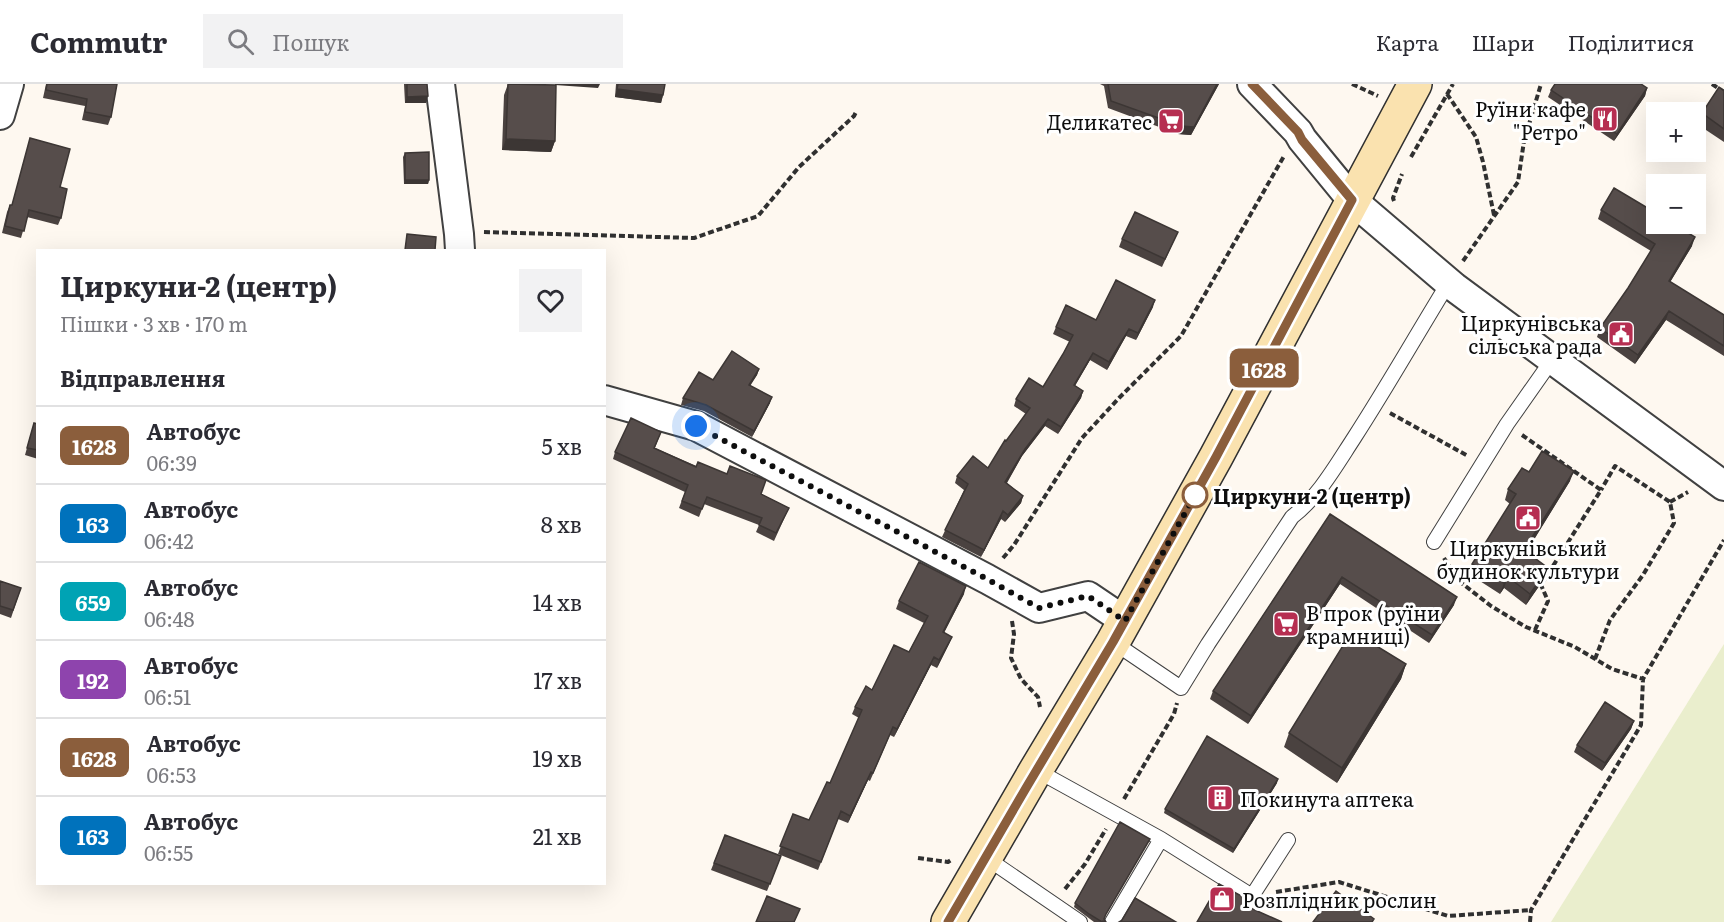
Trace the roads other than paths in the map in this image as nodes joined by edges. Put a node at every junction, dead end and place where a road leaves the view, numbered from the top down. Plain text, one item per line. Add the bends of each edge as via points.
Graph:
1 (9, 84) edge
2 (440, 84) edge
3 (1252, 84) edge
4 (1415, 84) edge
5 (0, 115) edge
6 (1352, 200) junction
7 (459, 241) edge
8 (1449, 282) junction
9 (1552, 360) junction
10 (606, 401) edge
11 (1724, 486) edge
12 (1434, 542) road end
13 (1119, 632) junction
14 (1036, 770) junction
15 (1161, 839) junction
16 (1288, 840) dead end
17 (970, 857) junction
18 (948, 922) edge
19 (1080, 922) edge
20 (1112, 922) edge

1 - 5 street
2 - 7 street
3 - 6 street via 1298,132
4 - 6 street
6 - 8 street
6 - 13 street
8 - 9 street
8 - 13 lane via 1324,484 1292,518 1181,688
9 - 11 street
9 - 12 lane
10 - 13 street via 696,426 1039,608 1088,596
13 - 14 street
14 - 15 lane
14 - 17 street
15 - 16 lane via 1252,896
15 - 20 lane
17 - 18 street
17 - 19 lane

